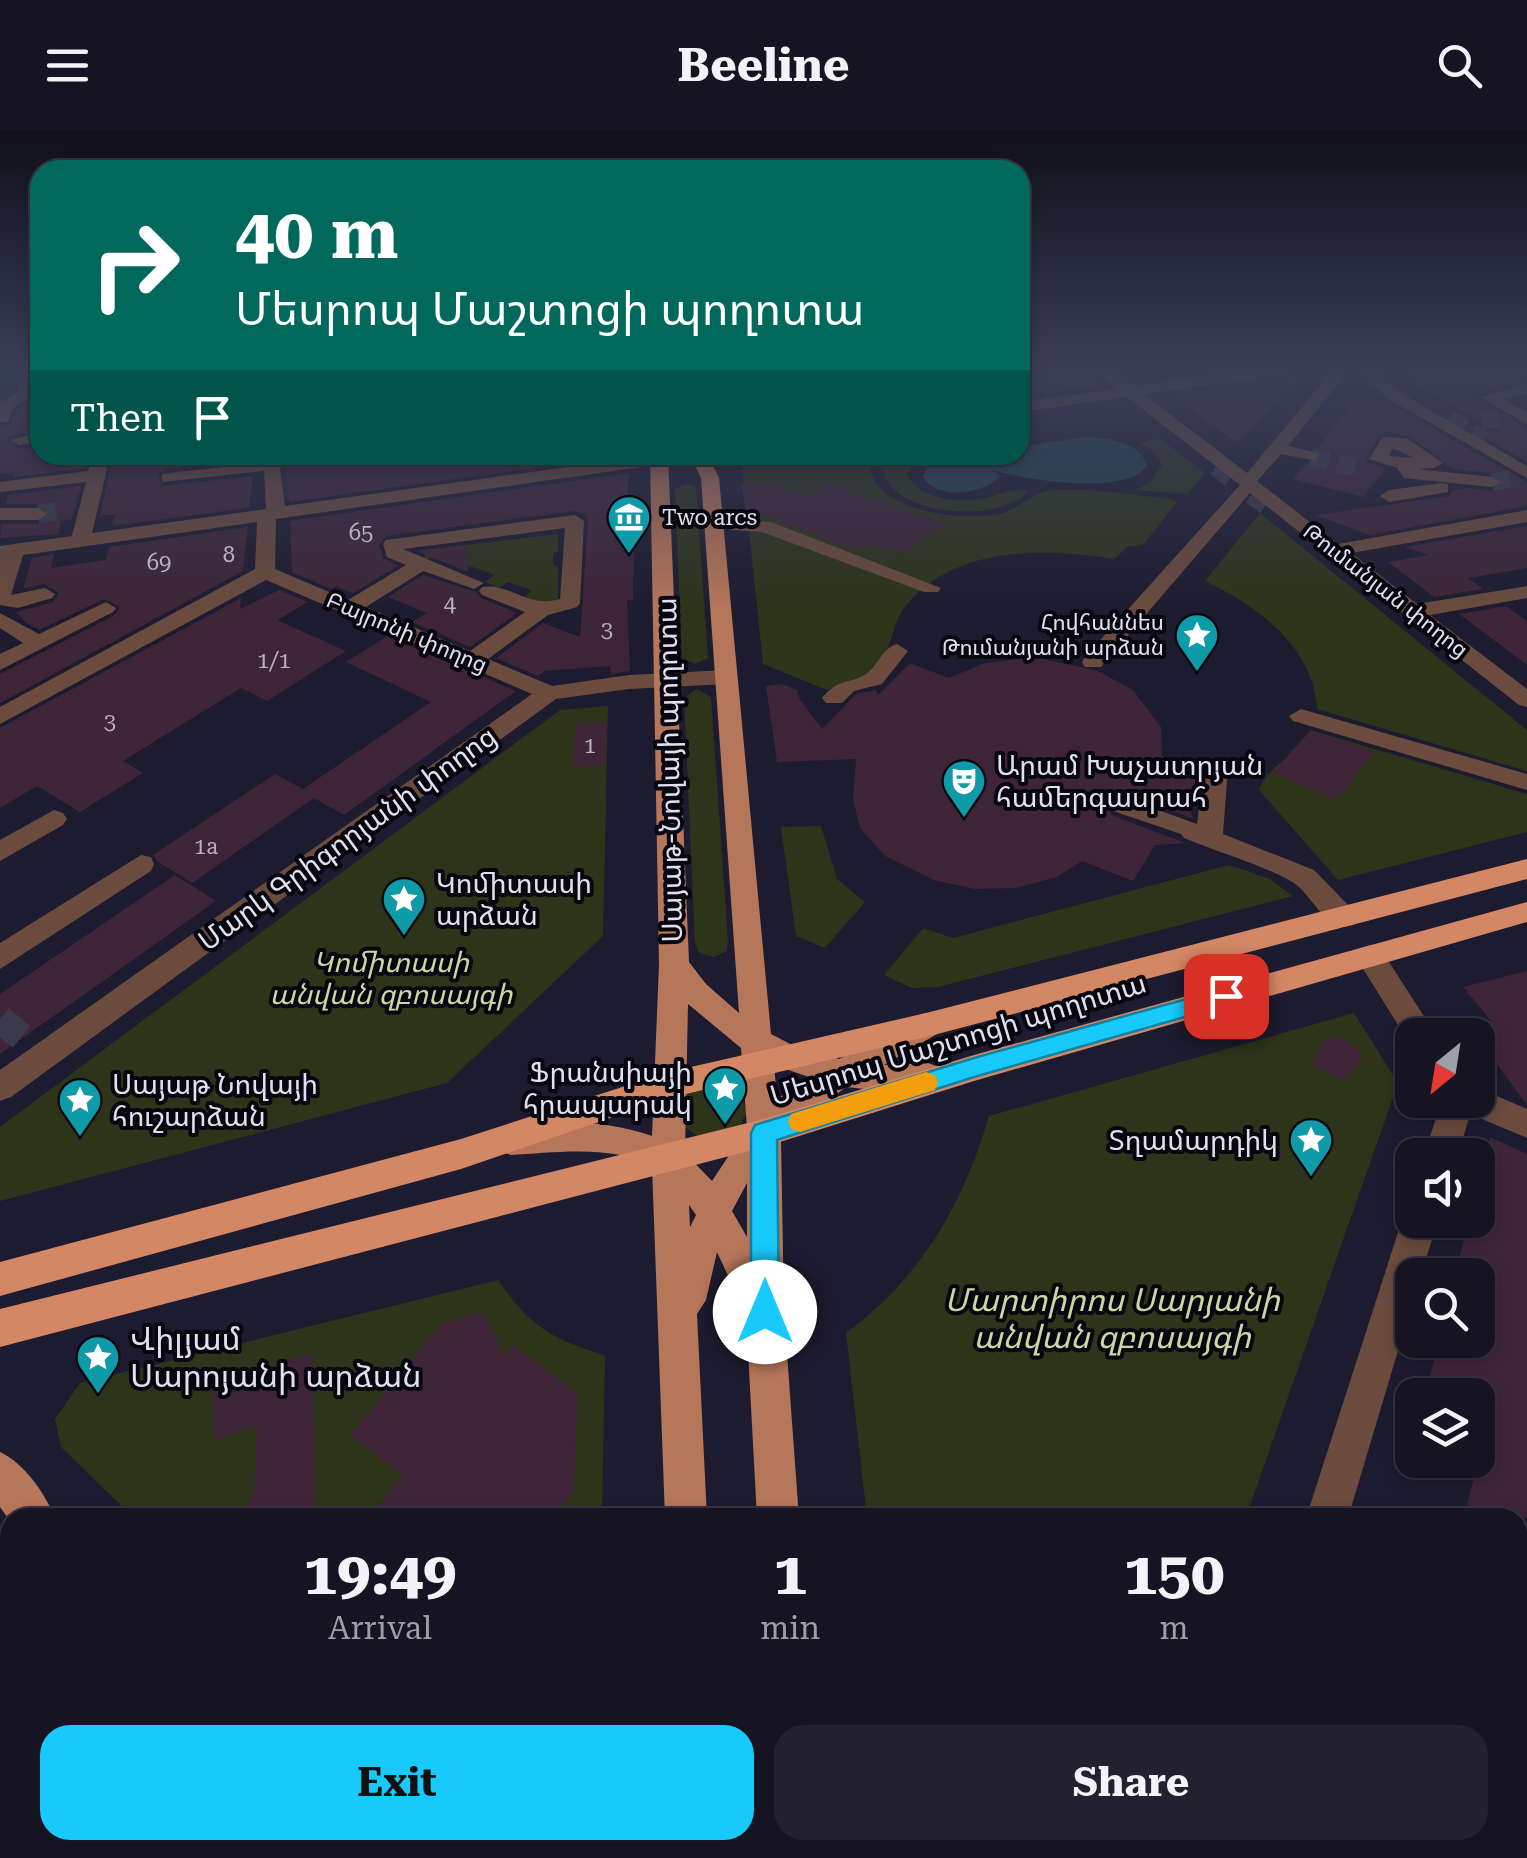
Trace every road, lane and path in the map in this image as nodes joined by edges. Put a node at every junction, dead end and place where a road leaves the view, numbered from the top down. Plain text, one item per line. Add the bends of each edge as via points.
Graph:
1 (1201, 451) edge
2 (1208, 451) edge
3 (1275, 451) edge
4 (1287, 451) edge
5 (1384, 451) tunnel mouth
6 (1415, 451) edge
7 (1500, 451) tunnel mouth
8 (1311, 457) tunnel mouth
9 (98, 465) edge
10 (244, 465) edge
11 (273, 465) edge
12 (605, 465) edge
13 (659, 465) edge
14 (704, 465) edge
15 (1216, 467) tunnel mouth
16 (1407, 469) junction
17 (1524, 470) edge
18 (96, 475) junction
19 (168, 478) dead end
20 (0, 487) edge
21 (1389, 496) dead end
22 (90, 507) junction
23 (1266, 507) tunnel mouth
24 (64, 510) tunnel mouth
25 (0, 514) edge
26 (38, 514) tunnel mouth
27 (271, 514) junction
28 (1527, 516) edge
29 (738, 526) dead end
30 (80, 540) junction
31 (1328, 545) junction
32 (8, 551) edge
33 (422, 564) junction
34 (265, 572) junction
35 (931, 588) dead end
36 (1527, 592) edge
37 (45, 594) dead end
38 (0, 598) edge
39 (106, 608) dead end
40 (350, 608) junction
41 (541, 611) junction
42 (1414, 611) junction
43 (0, 620) edge
44 (38, 643) junction
45 (897, 651) dead end
46 (473, 660) junction
47 (1093, 662) dead end
48 (0, 663) edge
49 (726, 677) junction
50 (666, 680) junction
51 (549, 693) junction
52 (834, 698) dead end
53 (1527, 700) edge
54 (1301, 716) dead end
55 (0, 717) edge
56 (1216, 768) dead end
57 (1527, 782) edge
58 (1122, 805) dead end
59 (54, 819) dead end
60 (1193, 832) junction
61 (0, 852) edge
62 (141, 864) dead end
63 (1527, 870) edge
64 (1527, 912) edge
65 (1344, 918) junction
66 (1370, 956) junction
67 (0, 958) edge
68 (674, 964) junction
69 (1410, 1018) edge
70 (926, 1025) junction
71 (758, 1052) junction
72 (795, 1057) junction
73 (974, 1068) junction
74 (846, 1074) junction
75 (669, 1084) junction
76 (0, 1088) edge
77 (1495, 1110) edge
78 (1527, 1124) edge
79 (764, 1133) junction
80 (496, 1142) junction
81 (668, 1158) junction
82 (711, 1213) junction
83 (1414, 1238) edge
84 (0, 1278) edge
85 (765, 1312) junction
86 (0, 1328) edge
87 (680, 1338) junction
88 (0, 1474) edge
89 (26, 1508) edge
90 (686, 1508) edge
91 (777, 1508) edge
92 (1329, 1508) edge

1 - 15 street
2 - 31 street, Թումանյան փողոց
3 - 47 street
4 - 8 street
5 - 16 street via 1377,468
6 - 16 street via 1434,463
7 - 17 street
9 - 18 street
10 - 19 street
11 - 27 street
12 - 27 street
13 - 50 main road, Սայաթ-Նովայի պողոտա
14 - 49 main road, Սայաթ-Նովայի պողոտա
16 - 21 street via 1485,482
18 - 20 street
18 - 22 street
22 - 24 street
22 - 30 street
23 - 31 street
25 - 26 street
27 - 30 street
27 - 34 street
28 - 31 street
29 - 35 street via 764,526
30 - 32 street
31 - 42 street, Թումանյան փողոց
32 - 38 street
33 - 40 street
33 - 41 street
33 - 41 street via 394,553 393,544 575,520 570,603
34 - 40 street, Բայրոնի փողոց
34 - 55 street
36 - 42 street
37 - 38 street via 18,602
39 - 44 street
40 - 46 street, Բայրոնի փողոց
41 - 46 street
42 - 53 street, Թումանյան փողոց
43 - 44 street
44 - 48 street
45 - 52 street via 874,679 846,686
46 - 51 street, Բայրոնի փողոց
49 - 50 street, Մարկ Գրիգորյանի փողոց
49 - 71 main road, Սայաթ-Նովայի պողոտա
50 - 51 street, Մարկ Գրիգորյանի փողոց
50 - 68 main road, Սայաթ-Նովայի պողոտա
51 - 76 street, Մարկ Գրիգորյանի փողոց via 35,1046
54 - 57 street
56 - 60 street
58 - 60 street
59 - 61 street
60 - 65 street via 1304,877
62 - 67 street
63 - 65 highway, Մեսրոպ Մաշտոցի պողոտա
64 - 66 highway, Մեսրոպ Մաշտոցի պողոտա
65 - 70 highway, Մեսրոպ Մաշտոցի պողոտա
66 - 69 street
66 - 73 highway, Մեսրոպ Մաշտոցի պողոտա
68 - 71 main road via 689,989
68 - 75 main road, Սայաթ-Նովայի պողոտա
70 - 72 highway, Մեսրոպ Մաշտոցի պողոտա
70 - 74 main road
71 - 72 highway, Մեսրոպ Մաշտոցի պողոտա
71 - 75 highway, Մեսրոպ Մաշտոցի պողոտա
71 - 79 main road
72 - 74 main road
73 - 74 main road via 887,1081
73 - 79 highway, Մեսրոպ Մաշտոցի պողոտա
74 - 79 main road via 798,1102
75 - 80 highway, Մեսրոպ Մաշտոցի պողոտա
75 - 81 main road
77 - 78 street
79 - 81 highway, Մեսրոպ Մաշտոցի պողոտա
79 - 82 main road
79 - 85 main road
80 - 81 main road via 574,1136
80 - 84 highway, Մեսրոպ Մաշտոցի պողոտա
81 - 82 main road
81 - 86 highway, Մեսրոպ Մաշտոցի պողոտա
81 - 87 main road
82 - 85 main road
82 - 87 main road
83 - 92 street
85 - 91 main road
87 - 90 main road
88 - 89 main road

